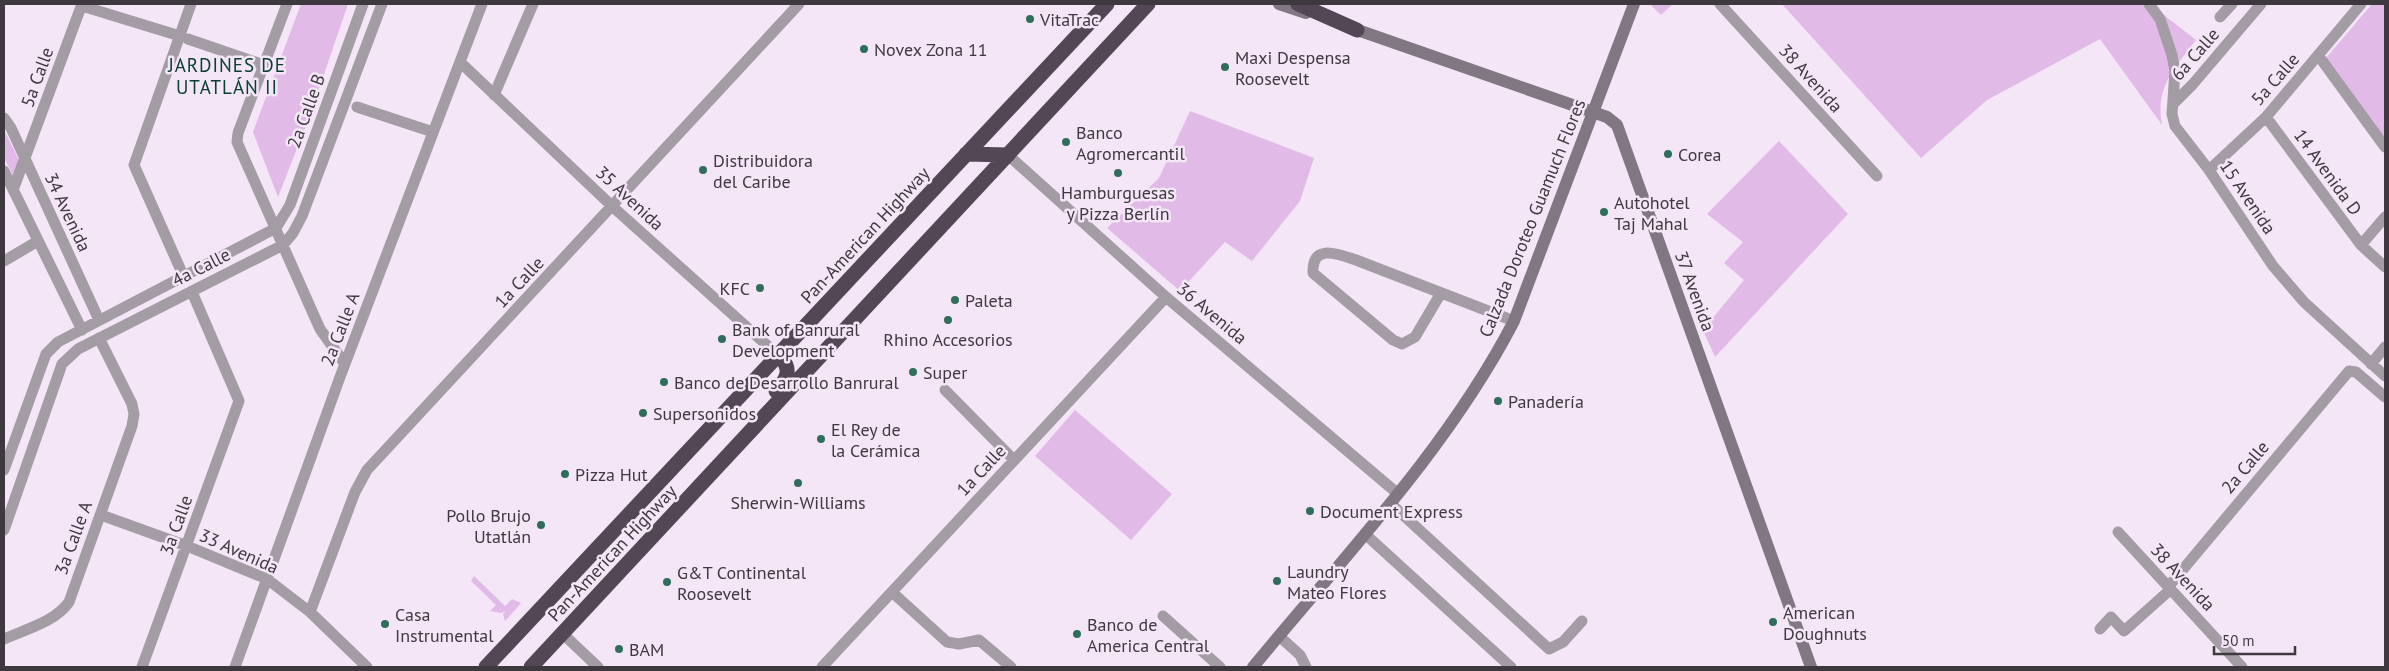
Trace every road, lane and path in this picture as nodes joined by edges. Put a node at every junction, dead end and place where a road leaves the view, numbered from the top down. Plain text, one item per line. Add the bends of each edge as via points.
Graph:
1 (191, 4) edge
2 (287, 4) edge
3 (363, 4) edge
4 (382, 4) edge
5 (482, 4) edge
6 (532, 4) edge
7 (799, 4) edge
8 (1107, 4) edge
9 (1148, 4) edge
10 (1279, 4) edge
11 (1298, 4) edge
12 (1634, 4) edge
13 (1720, 4) edge
14 (2149, 4) edge
15 (2232, 4) edge
16 (2261, 4) edge
17 (2361, 4) edge
18 (82, 5) edge
19 (2220, 17) dead end
20 (1358, 30) junction
21 (184, 37) junction
22 (2318, 55) junction
23 (460, 62) junction
24 (264, 65) junction
25 (494, 95) junction
26 (330, 98) junction
27 (344, 103) junction
28 (2173, 104) junction
29 (357, 107) dead end
30 (1593, 113) junction
31 (2266, 117) junction
32 (4, 118) edge
33 (433, 132) junction
34 (2385, 147) edge
35 (966, 154) junction
36 (1008, 155) junction
37 (25, 160) junction
38 (2209, 170) junction
39 (4, 171) edge
40 (1876, 176) dead end
41 (13, 190) junction
42 (613, 207) junction
43 (49, 212) junction
44 (2385, 217) edge
45 (30, 225) junction
46 (276, 228) junction
47 (38, 241) junction
48 (283, 245) junction
49 (2361, 245) junction
50 (224, 254) junction
51 (4, 261) edge
52 (2385, 267) edge
53 (232, 271) junction
54 (183, 276) junction
55 (192, 292) junction
56 (1441, 292) junction
57 (142, 296) junction
58 (1166, 297) junction
59 (149, 313) junction
60 (99, 320) junction
61 (1514, 321) junction
62 (82, 330) junction
63 (100, 338) junction
64 (2385, 347) edge
65 (779, 356) junction
66 (345, 364) junction
67 (2371, 364) junction
68 (42, 366) junction
69 (59, 372) junction
70 (2385, 376) edge
71 (945, 390) dead end
72 (2385, 397) edge
73 (762, 419) junction
74 (1014, 460) junction
75 (4, 470) edge
76 (1394, 498) junction
77 (101, 515) junction
78 (4, 530) edge
79 (2118, 532) dead end
80 (1365, 534) junction
81 (187, 546) junction
82 (267, 579) junction
83 (2170, 588) junction
84 (892, 592) junction
85 (310, 612) junction
86 (1163, 616) dead end
87 (1582, 622) dead end
88 (2100, 629) dead end
89 (563, 634) junction
90 (1279, 636) junction
91 (4, 639) edge
92 (142, 667) edge
93 (235, 667) edge
94 (367, 667) edge
95 (486, 667) edge
96 (531, 667) edge
97 (598, 667) edge
98 (822, 667) edge
99 (1011, 667) edge
100 (1220, 667) edge
101 (1253, 667) edge
102 (1306, 667) edge
103 (1511, 667) edge
104 (1811, 667) edge
105 (2242, 667) edge

1 - 21 street
2 - 24 street
3 - 26 street, 2a Calle B
4 - 27 street, 4a Calle
5 - 23 street, 2a Calle A
6 - 25 street
7 - 42 street, 1a Calle
8 - 35 highway, Pan-American Highway
9 - 36 highway, Pan-American Highway
10 - 20 street, 37 Avenida
11 - 20 highway
12 - 30 street, Calzada Doroteo Guamuch Flores
13 - 40 street, 38 Avenida
14 - 28 street, 15 Avenida via 2160,19 2172,55 2175,71
15 - 19 street, 6a Calle
16 - 28 street, 6a Calle
17 - 22 street, 5a Calle
18 - 21 street
18 - 37 street, 5a Calle
20 - 30 street, 37 Avenida
21 - 24 street
21 - 54 street via 134,160 136,172
22 - 31 street, 5a Calle
22 - 34 street
23 - 25 street, 35 Avenida
23 - 33 street, 2a Calle A
24 - 46 street via 237,142
25 - 42 street, 35 Avenida
26 - 27 street
26 - 46 street, 2a Calle B via 290,205
27 - 48 street, 4a Calle via 302,216
28 - 38 street, 15 Avenida via 2176,126
29 - 33 street
30 - 61 street, Calzada Doroteo Guamuch Flores
30 - 104 street, 37 Avenida via 1612,119 1618,125
31 - 38 street, 5a Calle
31 - 49 street, 14 Avenida D
32 - 37 street, 34 Avenida
33 - 66 street, 2a Calle A
35 - 36 highway
35 - 65 highway, Pan-American Highway
36 - 58 street, 36 Avenida
36 - 73 highway, Pan-American Highway
37 - 41 street, 5a Calle
37 - 43 street, 34 Avenida
38 - 67 street, 15 Avenida via 2273,266 2304,302
39 - 41 street
41 - 45 street
42 - 65 street, 35 Avenida
42 - 85 street, 1a Calle via 367,470
43 - 45 street
43 - 60 street, 34 Avenida
44 - 49 street
45 - 47 street
46 - 48 street
46 - 50 street, 4a Calle
47 - 51 street
47 - 62 street
48 - 53 street, 4a Calle
48 - 66 street via 320,329
49 - 52 street, 14 Avenida D
50 - 53 street
50 - 54 street, 4a Calle
53 - 55 street, 4a Calle
54 - 57 street, 4a Calle
55 - 59 street, 4a Calle
55 - 81 street, 3a Calle via 238,402
56 - 56 street via 1336,253 1324,252 1313,265 1314,273 1393,340 1402,344 1415,337
56 - 61 street
57 - 59 street
57 - 60 street, 4a Calle
58 - 74 street, 1a Calle
58 - 76 street, 36 Avenida
59 - 63 street, 4a Calle
60 - 62 street, 4a Calle
61 - 76 street, Calzada Doroteo Guamuch Flores via 1497,354 1456,416
62 - 68 street, 4a Calle via 58,342 46,354
63 - 69 street, 4a Calle via 78,349 62,364
63 - 77 street, 3a Calle A via 134,414
64 - 67 street
65 - 73 highway via 787,365 787,376 768,399
65 - 95 highway, Pan-American Highway
66 - 82 street, 2a Calle A
67 - 70 street, 15 Avenida
68 - 69 street
68 - 75 street, 4a Calle
69 - 78 street, 4a Calle
71 - 74 street
72 - 83 street, 2a Calle via 2356,372 2349,371
73 - 89 highway, Pan-American Highway
74 - 84 street, 1a Calle
76 - 80 street, Calzada Doroteo Guamuch Flores
76 - 87 street, 36 Avenida via 1549,649 1563,642
77 - 81 street, 33 Avenida
77 - 91 street, 3a Calle A via 69,602 62,611
79 - 83 street, 38 Avenida
80 - 90 street, Calzada Doroteo Guamuch Flores
80 - 103 street
81 - 82 street, 33 Avenida
81 - 92 street, 3a Calle
82 - 85 street, 33 Avenida
82 - 93 street, 2a Calle A
83 - 88 street, 2a Calle via 2124,631 2111,617
83 - 105 street, 38 Avenida
84 - 98 street, 1a Calle
84 - 99 street via 947,642 953,645 979,640
85 - 94 street, 33 Avenida
86 - 100 street
89 - 96 highway, Pan-American Highway
89 - 97 street
90 - 101 street, Calzada Doroteo Guamuch Flores
90 - 102 street via 1300,655

